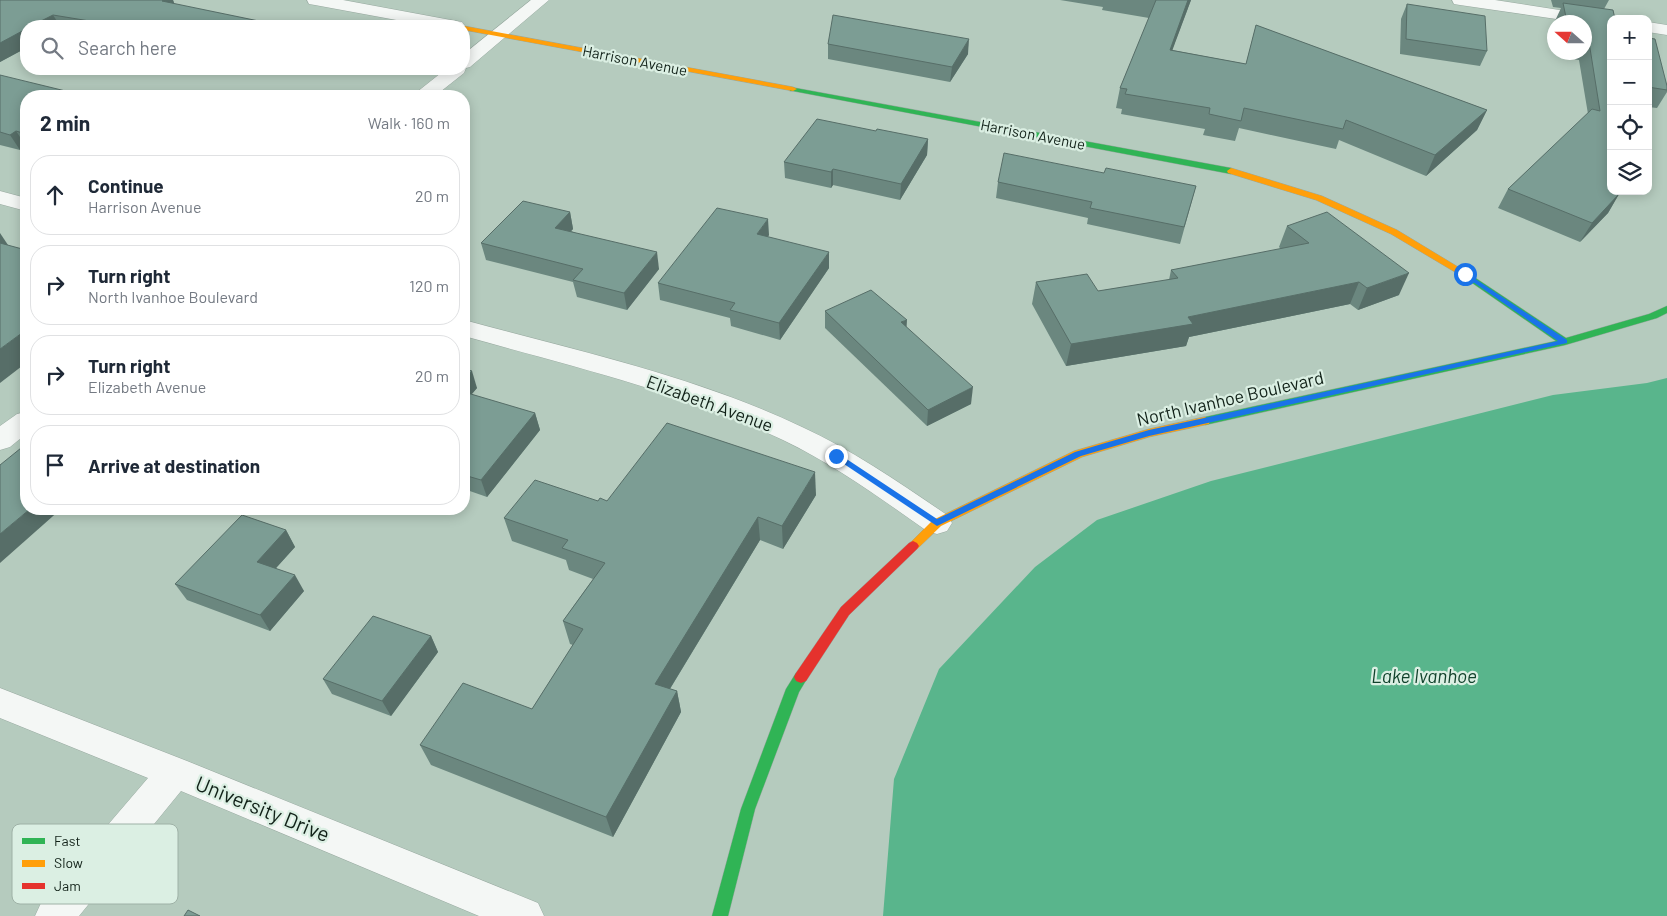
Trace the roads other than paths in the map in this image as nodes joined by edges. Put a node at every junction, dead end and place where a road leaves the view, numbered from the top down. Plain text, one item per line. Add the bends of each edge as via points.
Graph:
1 (315, 0) edge
2 (541, 0) edge
3 (1460, 0) edge
4 (423, 20) edge
5 (1607, 21) edge
6 (1652, 28) edge
7 (470, 29) edge
8 (1667, 30) edge
9 (499, 34) junction
10 (470, 59) edge
11 (450, 75) edge
12 (431, 90) edge
13 (0, 197) edge
14 (20, 203) edge
15 (1662, 313) edge
16 (470, 330) edge
17 (1565, 342) junction
18 (20, 425) edge
19 (0, 440) edge
20 (937, 523) junction
21 (0, 703) edge
22 (175, 772) junction
23 (131, 824) edge
24 (64, 904) edge
25 (54, 916) edge
26 (525, 916) edge
27 (720, 916) edge

1 - 4 street
2 - 9 street
3 - 5 street
6 - 8 street
7 - 9 street, Harrison Avenue
9 - 10 street
9 - 17 street, Harrison Avenue via 1223,169 1319,198 1394,232 1465,274
11 - 12 street
13 - 14 street
15 - 17 street, North Ivanhoe Boulevard
16 - 20 street, Elizabeth Avenue via 676,388 752,416 836,456
17 - 20 street, North Ivanhoe Boulevard via 1149,433 1078,454
18 - 19 street
20 - 27 street, North Ivanhoe Boulevard via 846,611 793,689 748,809
21 - 22 street, University Drive
22 - 23 street
22 - 26 street, University Drive
24 - 25 street

